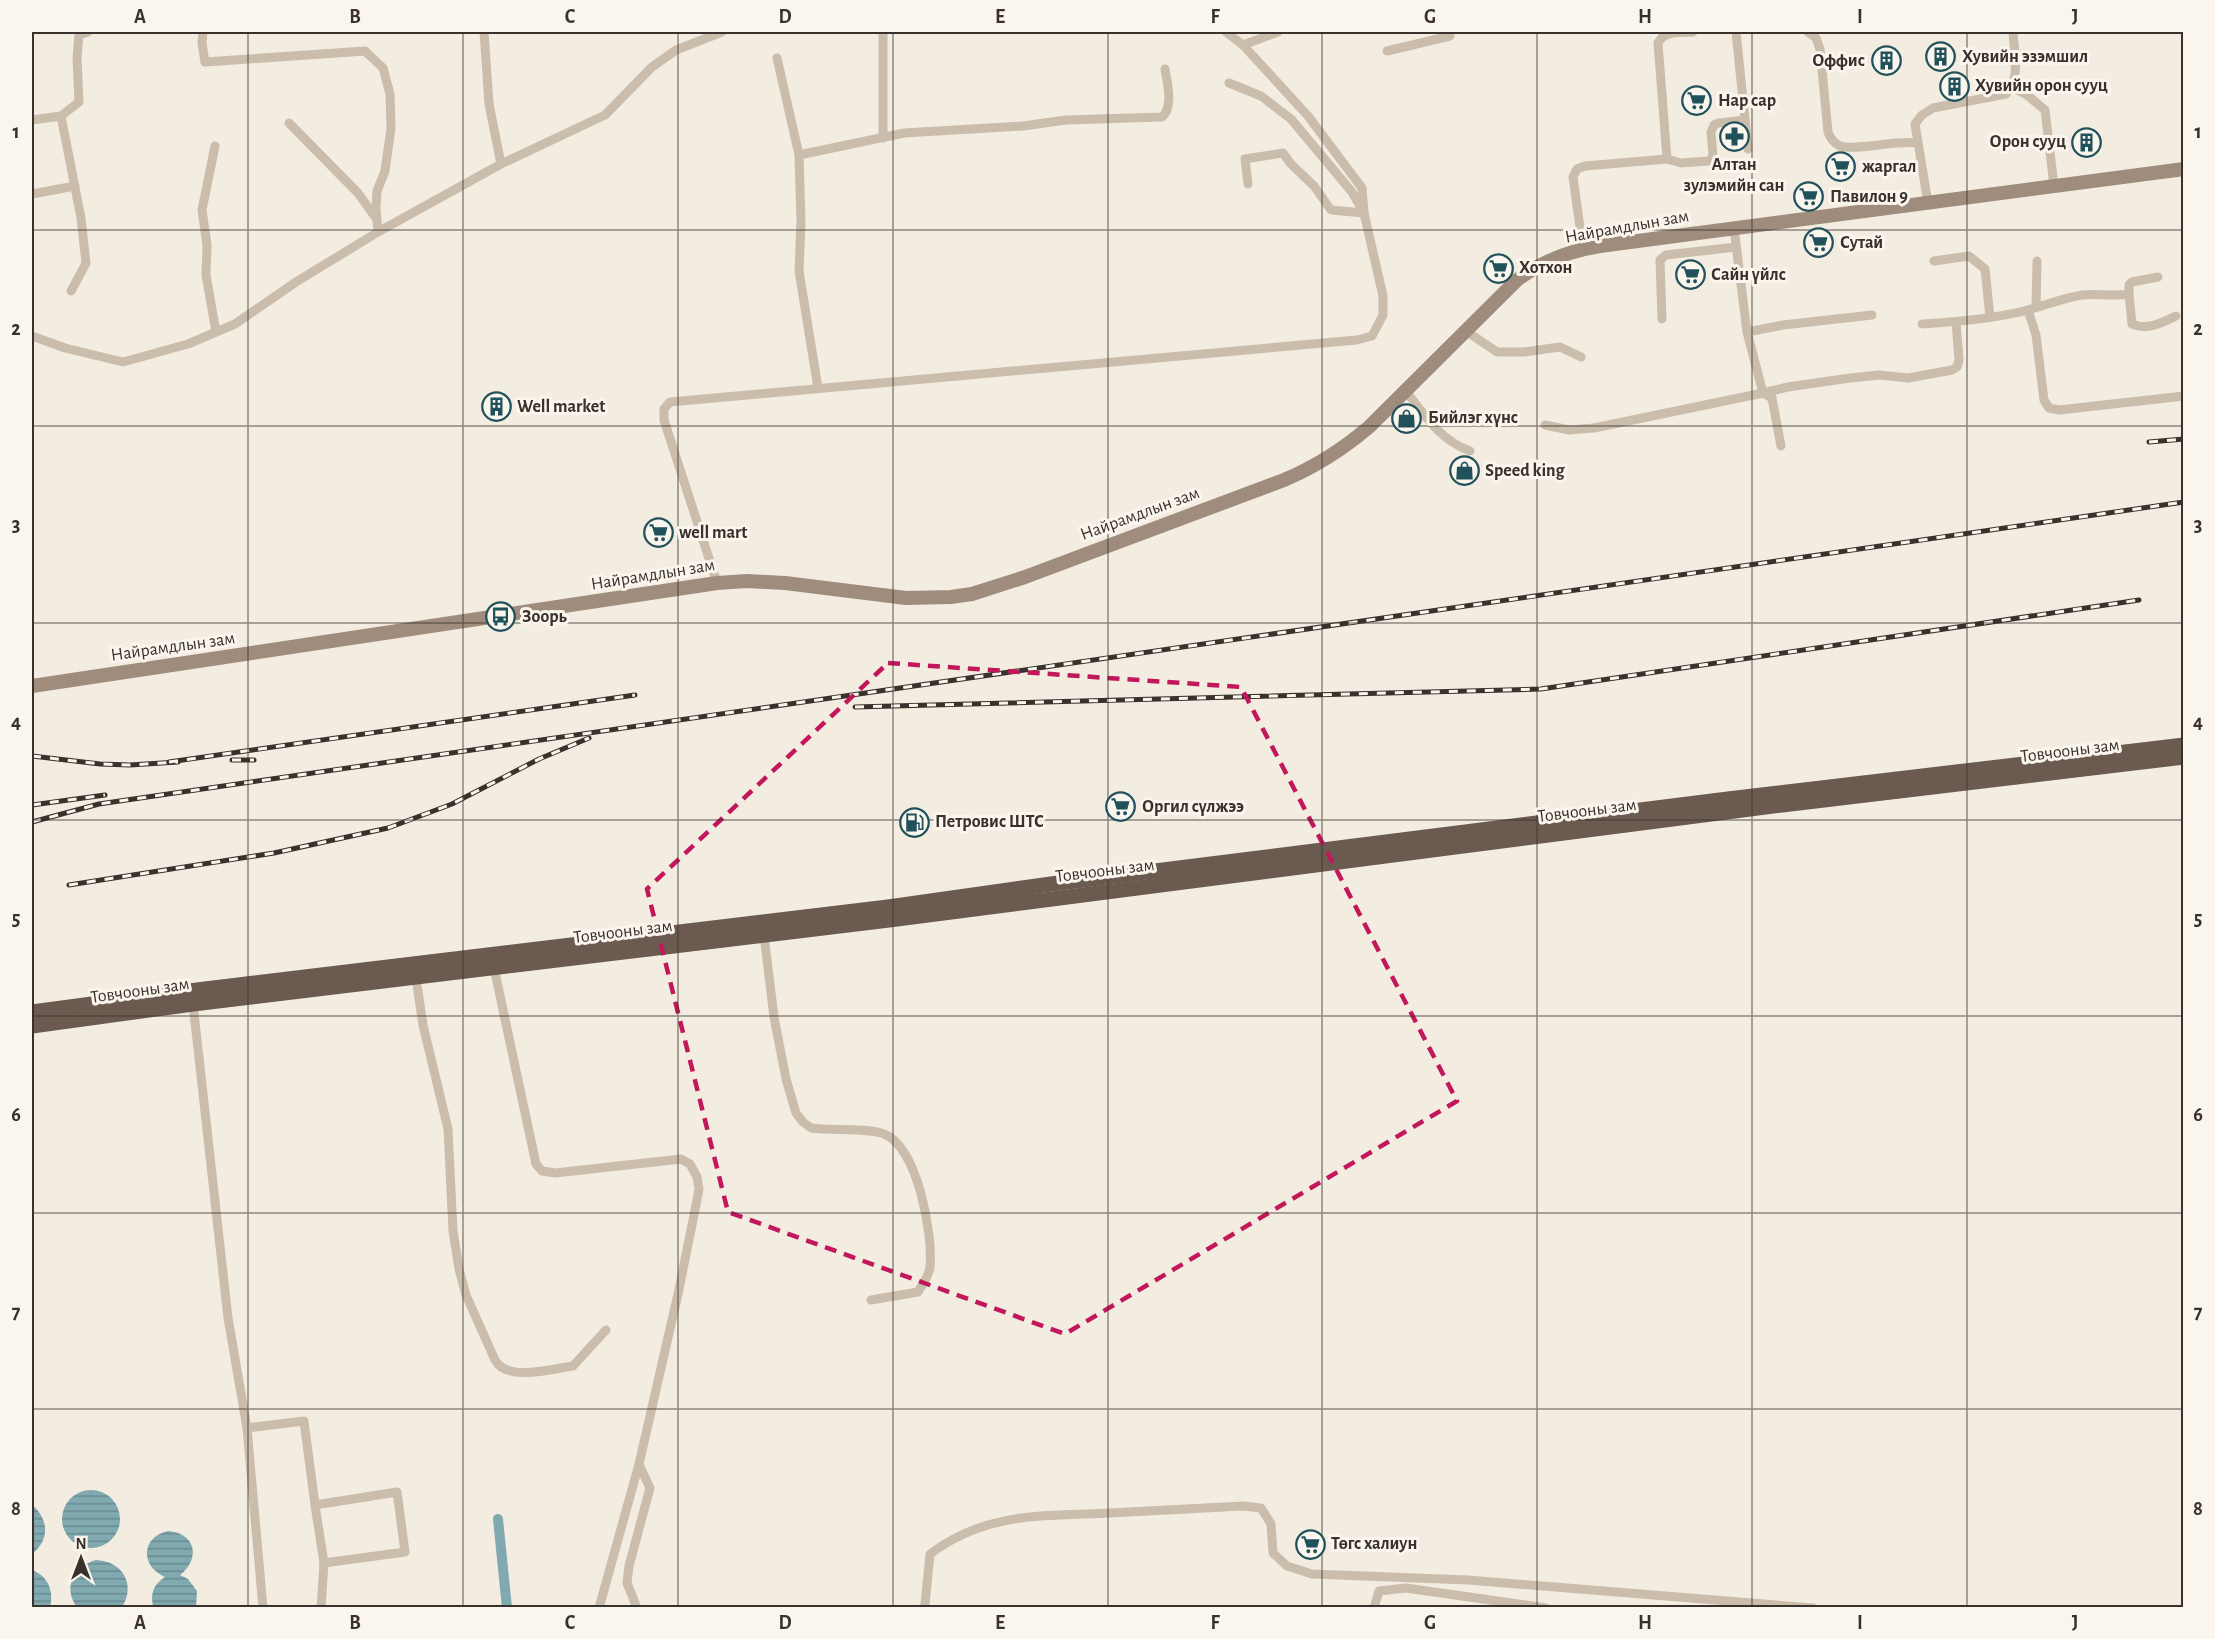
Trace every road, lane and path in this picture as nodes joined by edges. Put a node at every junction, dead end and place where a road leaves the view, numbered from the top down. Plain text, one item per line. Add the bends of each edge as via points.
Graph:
1 (203, 32) edge
2 (484, 32) edge
3 (722, 32) edge
4 (883, 32) edge
5 (1226, 32) edge
6 (1278, 32) edge
7 (1449, 32) edge
8 (1693, 32) edge
9 (1736, 32) edge
10 (1811, 32) edge
11 (2013, 32) edge
12 (80, 33) edge
13 (1243, 45) junction
14 (1387, 51) dead end
15 (777, 58) dead end
16 (1165, 69) dead end
17 (1229, 83) dead end
18 (2013, 88) junction
19 (61, 116) junction
20 (32, 120) edge
21 (1744, 120) junction
22 (289, 123) dead end
23 (883, 138) junction
24 (1917, 143) junction
25 (215, 146) dead end
26 (1748, 149) dead end
27 (799, 155) junction
28 (1667, 159) junction
29 (501, 164) junction
30 (2184, 169) edge
31 (1248, 184) dead end
32 (75, 186) junction
33 (2054, 186) junction
34 (32, 194) edge
35 (1928, 203) junction
36 (1364, 213) junction
37 (375, 217) junction
38 (1734, 228) junction
39 (378, 232) junction
40 (1737, 246) junction
41 (1583, 249) junction
42 (1934, 261) dead end
43 (2037, 261) dead end
44 (2158, 277) dead end
45 (71, 291) dead end
46 (2129, 294) junction
47 (2032, 309) junction
48 (1872, 315) dead end
49 (2175, 316) dead end
50 (1990, 317) junction
51 (1662, 319) dead end
52 (1956, 322) junction
53 (1922, 324) dead end
54 (1466, 331) junction
55 (216, 332) junction
56 (1747, 332) junction
57 (32, 336) edge
58 (1581, 357) dead end
59 (818, 388) junction
60 (1406, 391) junction
61 (1763, 393) junction
62 (2184, 396) edge
63 (1545, 425) dead end
64 (1781, 446) dead end
65 (1470, 451) dead end
66 (717, 583) junction
67 (32, 686) edge
68 (2184, 745) edge
69 (2184, 757) edge
70 (764, 935) junction
71 (493, 962) junction
72 (416, 978) junction
73 (193, 1004) junction
74 (32, 1012) edge
75 (32, 1026) edge
76 (871, 1300) dead end
77 (606, 1330) dead end
78 (247, 1428) junction
79 (639, 1464) junction
80 (315, 1505) junction
81 (324, 1563) junction
82 (263, 1608) edge
83 (321, 1608) edge
84 (599, 1608) edge
85 (637, 1608) edge
86 (923, 1608) edge
87 (1374, 1608) edge
88 (1546, 1608) edge
89 (1813, 1608) edge

1 - 37 street via 205,62 365,51 383,68 390,94 391,129
2 - 29 street via 489,104
3 - 29 street via 676,50 652,67 605,115
4 - 23 street
5 - 13 street
6 - 13 street
7 - 14 street via 1450,36
8 - 28 street via 1666,34 1658,43
9 - 21 street
10 - 24 street via 1819,43 1830,138 1847,147
11 - 18 street
12 - 19 street via 79,102
13 - 36 street via 1308,116 1357,180 1364,196
15 - 27 street
16 - 23 street via 1168,110 1162,117 1066,120
17 - 36 street via 1261,96 1291,119 1345,183
18 - 24 street via 2006,94 1933,108 1922,114 1915,124
18 - 33 street via 2045,110
19 - 20 street
19 - 32 street
21 - 26 street
21 - 28 street via 1714,125 1710,161 1681,163
22 - 37 street via 358,193
23 - 27 street
24 - 35 street
25 - 55 street via 202,210 206,275
27 - 59 street via 799,271
28 - 41 street via 1577,169 1573,177
29 - 39 street
30 - 33 main road, Найрамдлын зам
31 - 36 street via 1245,159 1283,153 1331,210
32 - 34 street
32 - 45 street via 86,263
33 - 35 main road, Найрамдлын зам
35 - 38 main road, Найрамдлын зам
36 - 59 street via 1383,296 1383,315 1372,336 1365,339
37 - 39 street
38 - 40 street
38 - 41 main road, Найрамдлын зам
39 - 55 street
40 - 51 street via 1666,255 1660,260
40 - 56 street
41 - 54 main road, Найрамдлын зам via 1527,272
42 - 50 street via 1968,256 1985,269
43 - 47 street
44 - 46 street via 2132,282 2128,285
46 - 47 street via 2084,295
46 - 49 street via 2132,324 2138,327 2152,327
47 - 50 street
47 - 62 street via 2044,400 2049,408
48 - 56 street
50 - 52 street
52 - 53 street
52 - 61 street via 1959,360 1952,370 1908,378 1850,378
54 - 58 street via 1497,352 1560,347
54 - 60 main road, Найрамдлын зам
55 - 57 street via 123,362
56 - 61 street
59 - 66 street via 675,400 664,409 664,420
60 - 65 street via 1440,434
60 - 66 main road, Найрамдлын зам via 1349,444 1298,474 983,591 951,597 906,598 775,582
61 - 63 street via 1594,428 1569,430
61 - 64 street via 1772,398
66 - 67 main road, Найрамдлын зам
68 - 71 highway, Товчооны зам via 1728,799
69 - 70 highway, Товчооны зам
70 - 71 highway, Товчооны зам
70 - 76 street via 776,1028 796,1113 811,1128 883,1133 901,1146 912,1165 925,1209 930,1269 918,1292
71 - 72 highway, Товчооны зам
71 - 74 highway, Товчооны зам via 197,990
71 - 79 street via 536,1164 542,1171 555,1173 681,1159 690,1164 697,1177 696,1205
72 - 73 highway, Товчооны зам
72 - 77 street via 448,1129 453,1231 459,1269 466,1295 495,1360 502,1369 514,1373 573,1366
73 - 75 highway, Товчооны зам
73 - 78 street via 228,1318
78 - 80 street via 304,1421
78 - 82 street
79 - 84 street
79 - 85 street via 650,1488 627,1583
80 - 81 street
80 - 81 street via 398,1492 405,1552
81 - 83 street
86 - 89 street via 930,1554 971,1530 1015,1518 1243,1506 1262,1508 1271,1524 1273,1553 1287,1566 1312,1574 1455,1579
87 - 88 street via 1379,1590 1406,1588

